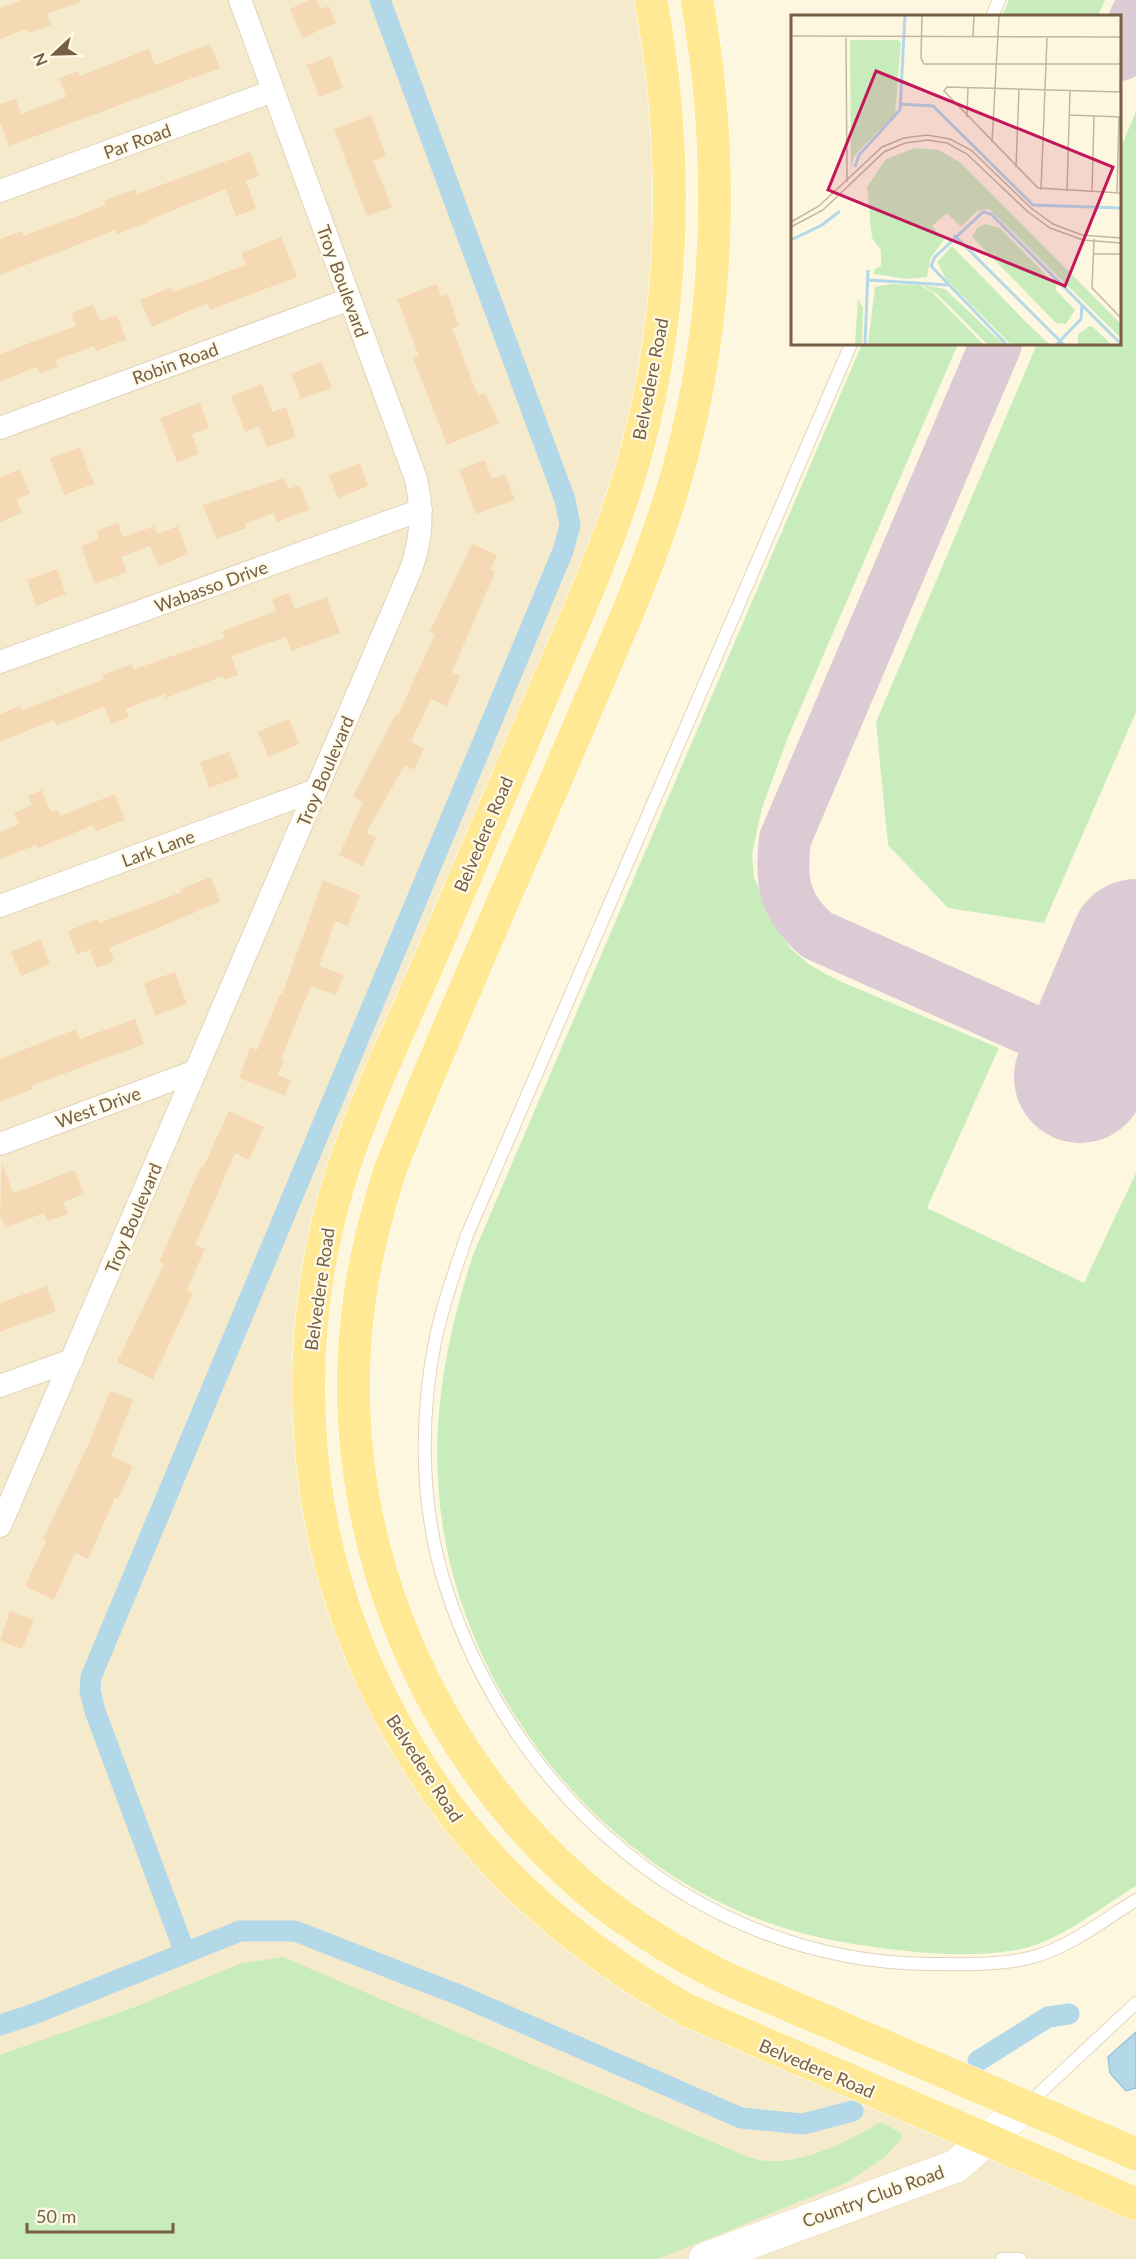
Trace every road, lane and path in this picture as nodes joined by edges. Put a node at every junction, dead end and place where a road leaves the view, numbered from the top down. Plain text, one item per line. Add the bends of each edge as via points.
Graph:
1 (240, 0) edge
2 (651, 0) edge
3 (697, 0) edge
4 (999, 0) edge
5 (992, 15) edge
6 (273, 91) junction
7 (0, 191) edge
8 (350, 299) junction
9 (851, 345) edge
10 (0, 428) edge
11 (421, 510) junction
12 (0, 662) edge
13 (316, 790) junction
14 (477, 848) junction
15 (518, 867) junction
16 (0, 906) edge
17 (196, 1071) junction
18 (0, 1144) edge
19 (72, 1360) junction
20 (0, 1386) edge
21 (0, 1526) edge
22 (1136, 1900) edge
23 (1136, 2002) edge
24 (1024, 2107) junction
25 (986, 2140) junction
26 (1136, 2154) edge
27 (1136, 2204) edge
28 (705, 2259) edge
29 (1002, 2259) edge
30 (1020, 2259) edge

1 - 6 street, Troy Boulevard
2 - 14 main road, Belvedere Road via 665,96 670,199 664,302 647,404 609,537
3 - 15 main road via 711,106 715,209 709,311 691,416 675,483 641,581
4 - 5 lane
6 - 7 street, Par Road
6 - 8 street, Troy Boulevard
8 - 10 street, Robin Road
8 - 11 street, Troy Boulevard via 416,479
9 - 22 lane via 467,1235 444,1304 429,1387 426,1478 434,1536 445,1587 467,1647 528,1753 603,1835 653,1874 709,1908 765,1932 845,1955 903,1963 965,1964 1037,1956 1077,1937
11 - 12 street, Wabasso Drive
11 - 13 street, Troy Boulevard via 420,540 411,569
13 - 16 street, Lark Lane
13 - 17 street, Troy Boulevard
14 - 15 main road
14 - 25 main road, Belvedere Road via 349,1152 329,1218 316,1287 309,1356 312,1461 330,1561 351,1629 378,1693 430,1782 494,1863 569,1934 626,1975 687,2010
15 - 24 main road via 390,1170 360,1298 354,1401 359,1470 380,1573 404,1640 434,1702 487,1784 555,1860 614,1910 666,1946 723,1977
17 - 18 street, West Drive
17 - 19 street, Troy Boulevard
19 - 20 street
19 - 21 street, Troy Boulevard
23 - 24 lane
24 - 25 street, Country Club Road
24 - 26 main road
25 - 27 main road, Belvedere Road
25 - 28 street, Country Club Road via 956,2166
29 - 30 lane

